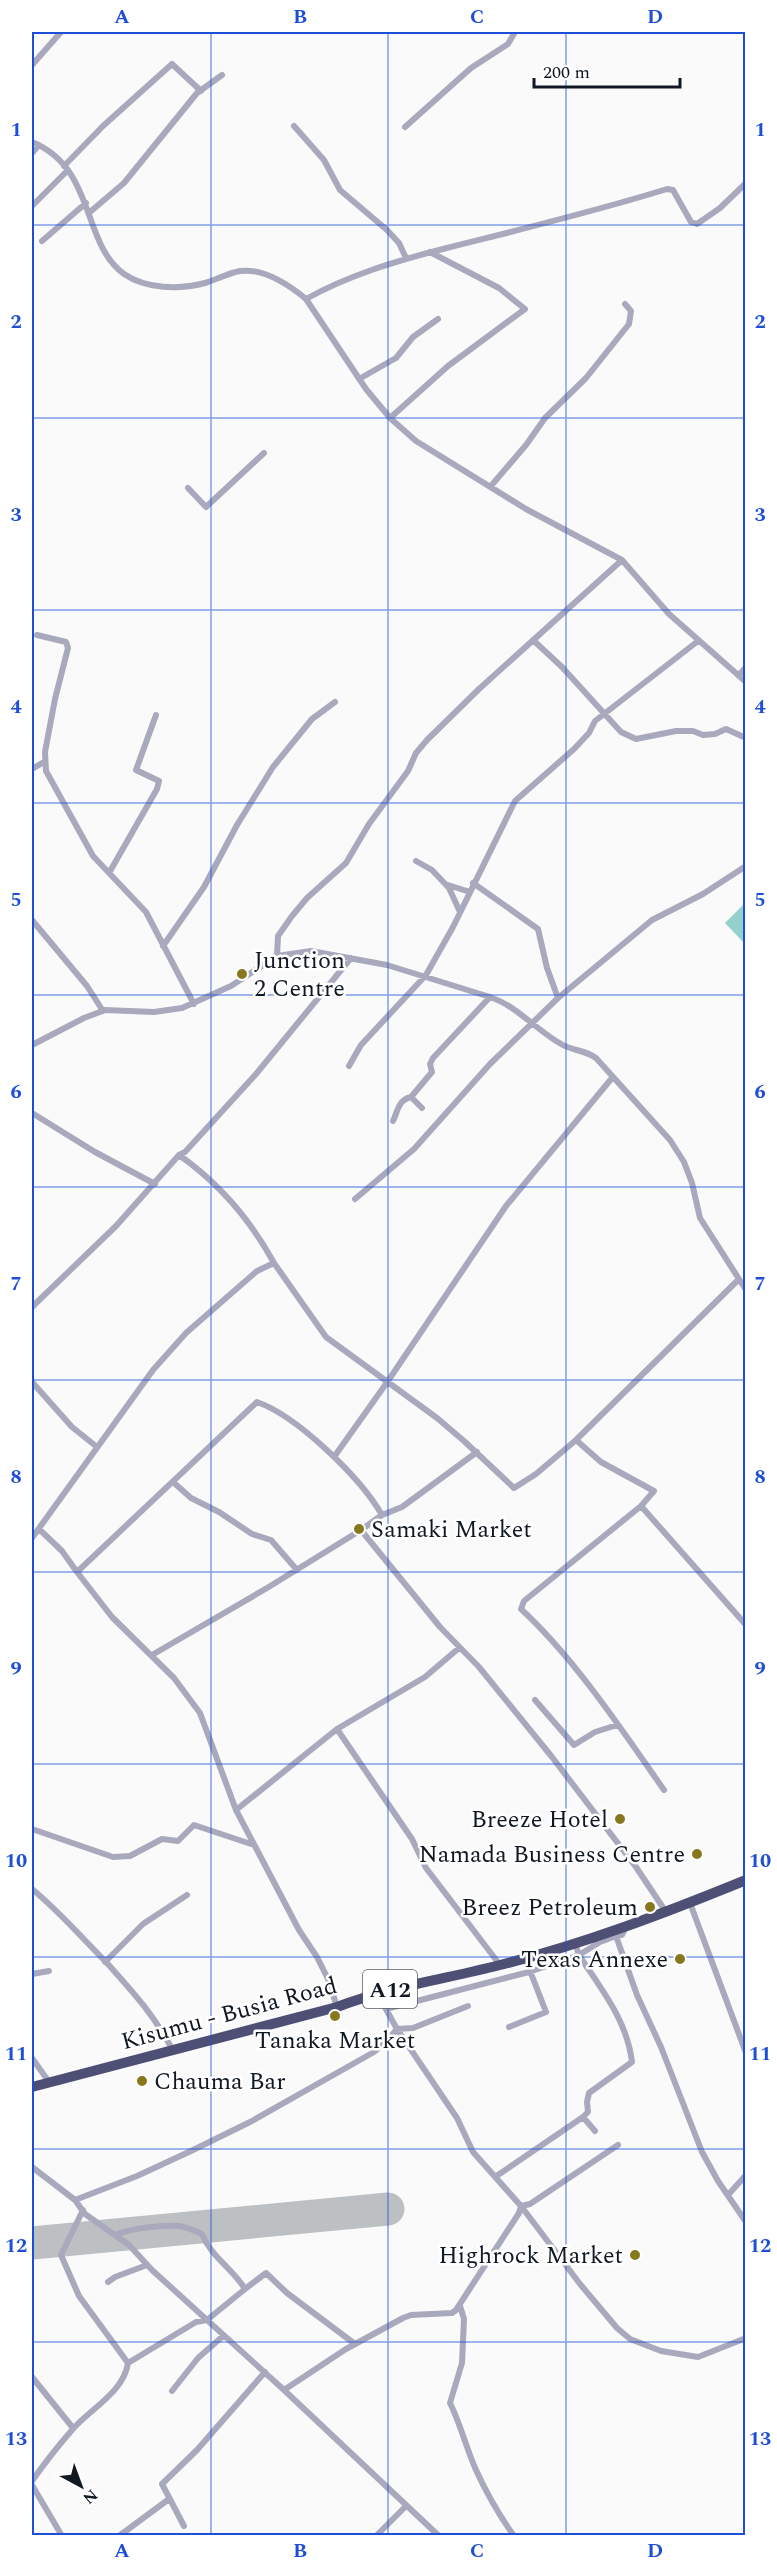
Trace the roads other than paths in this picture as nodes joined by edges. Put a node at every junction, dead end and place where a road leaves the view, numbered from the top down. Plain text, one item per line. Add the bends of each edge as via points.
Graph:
1 (61, 32) edge
2 (515, 32) edge
3 (32, 65) edge
4 (222, 75) dead end
5 (201, 91) junction
6 (294, 126) dead end
7 (405, 127) dead end
8 (32, 142) edge
9 (39, 145) junction
10 (32, 153) edge
11 (66, 168) junction
12 (746, 183) edge
13 (86, 203) junction
14 (32, 206) edge
15 (90, 212) junction
16 (42, 242) dead end
17 (430, 252) junction
18 (406, 258) junction
19 (306, 299) junction
20 (625, 304) dead end
21 (438, 319) dead end
22 (359, 379) junction
23 (390, 418) junction
24 (264, 453) dead end
25 (491, 486) junction
26 (188, 488) dead end
27 (622, 560) junction
28 (38, 635) dead end
29 (533, 640) junction
30 (698, 640) junction
31 (746, 667) edge
32 (740, 675) junction
33 (746, 682) edge
34 (335, 702) dead end
35 (605, 713) junction
36 (156, 715) dead end
37 (746, 738) edge
38 (44, 762) junction
39 (32, 769) edge
40 (416, 861) dead end
41 (746, 866) edge
42 (109, 873) junction
43 (441, 880) junction
44 (473, 883) junction
45 (470, 892) junction
46 (460, 912) junction
47 (32, 920) edge
48 (163, 946) junction
49 (277, 956) junction
50 (351, 958) junction
51 (426, 975) junction
52 (490, 996) junction
53 (558, 998) junction
54 (194, 1004) junction
55 (103, 1011) junction
56 (531, 1023) junction
57 (32, 1045) edge
58 (349, 1066) dead end
59 (612, 1078) junction
60 (411, 1096) junction
61 (422, 1108) dead end
62 (32, 1113) edge
63 (393, 1121) dead end
64 (179, 1155) junction
65 (155, 1184) junction
66 (356, 1199) dead end
67 (274, 1263) junction
68 (738, 1280) junction
69 (746, 1290) edge
70 (32, 1307) edge
71 (388, 1381) junction
72 (32, 1382) edge
73 (576, 1440) junction
74 (97, 1447) junction
75 (477, 1452) junction
76 (333, 1457) junction
77 (173, 1482) junction
78 (641, 1506) junction
79 (382, 1515) junction
80 (39, 1529) junction
81 (361, 1530) junction
82 (32, 1538) edge
83 (297, 1570) junction
84 (77, 1572) junction
85 (746, 1625) edge
86 (459, 1648) junction
87 (152, 1655) junction
88 (535, 1700) dead end
89 (618, 1725) junction
90 (337, 1730) junction
91 (664, 1790) dead end
92 (236, 1810) junction
93 (32, 1829) edge
94 (254, 1845) junction
95 (746, 1880) edge
96 (32, 1889) edge
97 (187, 1895) dead end
98 (690, 1903) junction
99 (666, 1912) junction
100 (626, 1927) junction
101 (616, 1936) junction
102 (575, 1943) junction
103 (579, 1955) junction
104 (525, 1958) junction
105 (105, 1962) junction
106 (500, 1965) junction
107 (49, 1971) dead end
108 (529, 1972) junction
109 (32, 1974) edge
110 (376, 1992) junction
111 (468, 2006) dead end
112 (337, 2007) junction
113 (386, 2009) junction
114 (509, 2028) dead end
115 (397, 2029) junction
116 (174, 2052) junction
117 (746, 2053) edge
118 (32, 2058) edge
119 (49, 2082) junction
120 (32, 2087) edge
121 (583, 2116) junction
122 (595, 2131) dead end
123 (618, 2145) dead end
124 (32, 2167) edge
125 (746, 2175) edge
126 (495, 2177) junction
127 (728, 2195) junction
128 (75, 2200) junction
129 (521, 2206) junction
130 (83, 2210) junction
131 (746, 2222) edge
132 (115, 2235) junction
133 (147, 2265) junction
134 (108, 2282) dead end
135 (245, 2289) junction
136 (460, 2306) junction
137 (207, 2320) junction
138 (223, 2336) junction
139 (746, 2338) edge
140 (355, 2344) junction
141 (128, 2363) junction
142 (265, 2372) junction
143 (32, 2377) edge
144 (284, 2390) junction
145 (172, 2391) dead end
146 (73, 2428) junction
147 (32, 2483) edge
148 (169, 2499) junction
149 (406, 2506) junction
150 (184, 2526) dead end
151 (62, 2535) edge
152 (119, 2535) edge
153 (376, 2535) edge
154 (439, 2535) edge
155 (514, 2535) edge

1 - 3 street
2 - 7 street via 508,44 471,68
4 - 5 street
5 - 11 street via 172,64 103,126
5 - 15 street via 124,183
6 - 18 street via 324,160 340,190 387,230
8 - 9 street
9 - 10 street
9 - 11 street
11 - 13 street
11 - 14 street
12 - 17 street via 697,225 670,189
13 - 15 street
13 - 16 street
15 - 19 street via 110,259 139,281 182,287 239,271 256,272
17 - 18 street
17 - 23 street via 499,288 525,309 448,366
18 - 19 street
19 - 22 street
20 - 25 street via 631,312 629,324
21 - 22 street via 413,338 396,358
22 - 23 street
23 - 25 street via 416,441
24 - 26 street via 206,507
25 - 27 street
27 - 29 street
27 - 30 street via 669,614
28 - 38 street via 66,642 68,648
29 - 35 street
29 - 49 street via 416,753 346,863 291,916 278,936
30 - 32 street
30 - 35 street
31 - 32 street
32 - 33 street
34 - 48 street via 312,719 273,767 204,887
35 - 37 street via 621,732 636,739 676,731 716,734 726,729
35 - 44 street via 567,756 515,801
36 - 42 street via 136,770 159,782 158,789
38 - 39 street
38 - 42 street via 81,836
40 - 43 street
41 - 53 street via 652,920
42 - 48 street via 146,912
43 - 45 street
43 - 46 street
44 - 45 street
44 - 53 street via 538,929
45 - 46 street
46 - 51 street
47 - 55 street
48 - 54 street
49 - 50 street via 311,951
49 - 54 street
50 - 51 street
50 - 64 street via 256,1074
51 - 52 street
51 - 58 street via 361,1046
52 - 56 street via 502,1000
52 - 60 street via 433,1058 432,1071
53 - 56 street
54 - 55 street via 154,1012
55 - 57 street
56 - 59 street via 561,1044 589,1053
56 - 66 street via 414,1149
59 - 68 street via 670,1140 684,1162 700,1218
59 - 71 street via 506,1206
60 - 61 street
60 - 63 street via 397,1108
62 - 65 street
64 - 65 street
64 - 67 street via 202,1171 254,1227
65 - 70 street
67 - 71 street via 326,1337
67 - 74 street via 257,1271 186,1333 153,1370
68 - 69 street
68 - 73 street
71 - 75 street
71 - 76 street
72 - 74 street
73 - 75 street via 514,1488
73 - 78 street via 601,1462 654,1490
74 - 80 street
75 - 79 street via 402,1507
76 - 77 street via 272,1408 257,1402
76 - 79 street
77 - 83 street via 191,1498 252,1534 271,1540
77 - 84 street
78 - 85 street
78 - 89 street via 521,1606
79 - 81 street
80 - 82 street
80 - 84 street
81 - 83 street
81 - 86 street
83 - 87 street
84 - 87 street via 112,1617
86 - 90 street via 425,1677
86 - 99 street via 479,1667 573,1784
87 - 92 street via 200,1713
88 - 89 street via 574,1745 595,1732
89 - 91 street
90 - 92 street
90 - 106 street via 412,1839 426,1868
92 - 94 street
93 - 94 street via 113,1857 130,1856 162,1839 178,1841 194,1826
94 - 112 street via 317,1957
95 - 98 highway, Kisumu - Busia Road / A12
96 - 105 street
97 - 105 street via 143,1924
98 - 99 highway, Kisumu - Busia Road / A12
98 - 117 street
99 - 100 highway, Kisumu - Busia Road / A12
100 - 101 street via 622,1935
100 - 102 highway, Kisumu - Busia Road / A12
101 - 103 street
101 - 127 street via 700,2146
102 - 103 street
102 - 104 highway, Kisumu - Busia Road / A12
103 - 108 street
103 - 121 street via 619,2017 632,2062 589,2093 588,2112
104 - 106 highway, Kisumu - Busia Road / A12
104 - 108 street
105 - 116 street via 154,2016
106 - 110 highway, Kisumu - Busia Road / A12
107 - 109 street
108 - 113 street
108 - 114 street via 546,2012
110 - 112 highway, Kisumu - Busia Road / A12
110 - 113 street
111 - 115 street via 413,2028
112 - 116 highway, Kisumu - Busia Road / A12
113 - 115 street
115 - 126 street via 457,2118 473,2152
115 - 128 street via 374,2052 250,2122
116 - 119 highway, Kisumu - Busia Road / A12
118 - 119 street
119 - 120 highway, Kisumu - Busia Road / A12
121 - 122 street
121 - 126 street
123 - 129 street via 530,2204
124 - 128 street
125 - 127 street
126 - 129 street
127 - 131 street
128 - 130 street
129 - 136 street
129 - 139 street via 580,2284 630,2339 661,2351 698,2357
130 - 132 street
130 - 141 street via 60,2255 79,2296
132 - 133 street
132 - 135 street via 181,2226 202,2234 207,2247
133 - 134 street
133 - 137 street
135 - 137 street
135 - 140 street via 266,2273
136 - 140 street via 452,2313 411,2315
136 - 155 street via 464,2319 462,2363 450,2403 476,2468
137 - 138 street
137 - 141 street via 196,2322
138 - 142 street
138 - 145 street via 198,2358
140 - 144 street
141 - 146 street via 127,2372 113,2392
142 - 144 street
142 - 148 street via 197,2450 167,2477 162,2484
143 - 146 street
144 - 149 street
146 - 147 street
147 - 151 street
148 - 150 street
148 - 152 street
149 - 153 street
149 - 154 street

